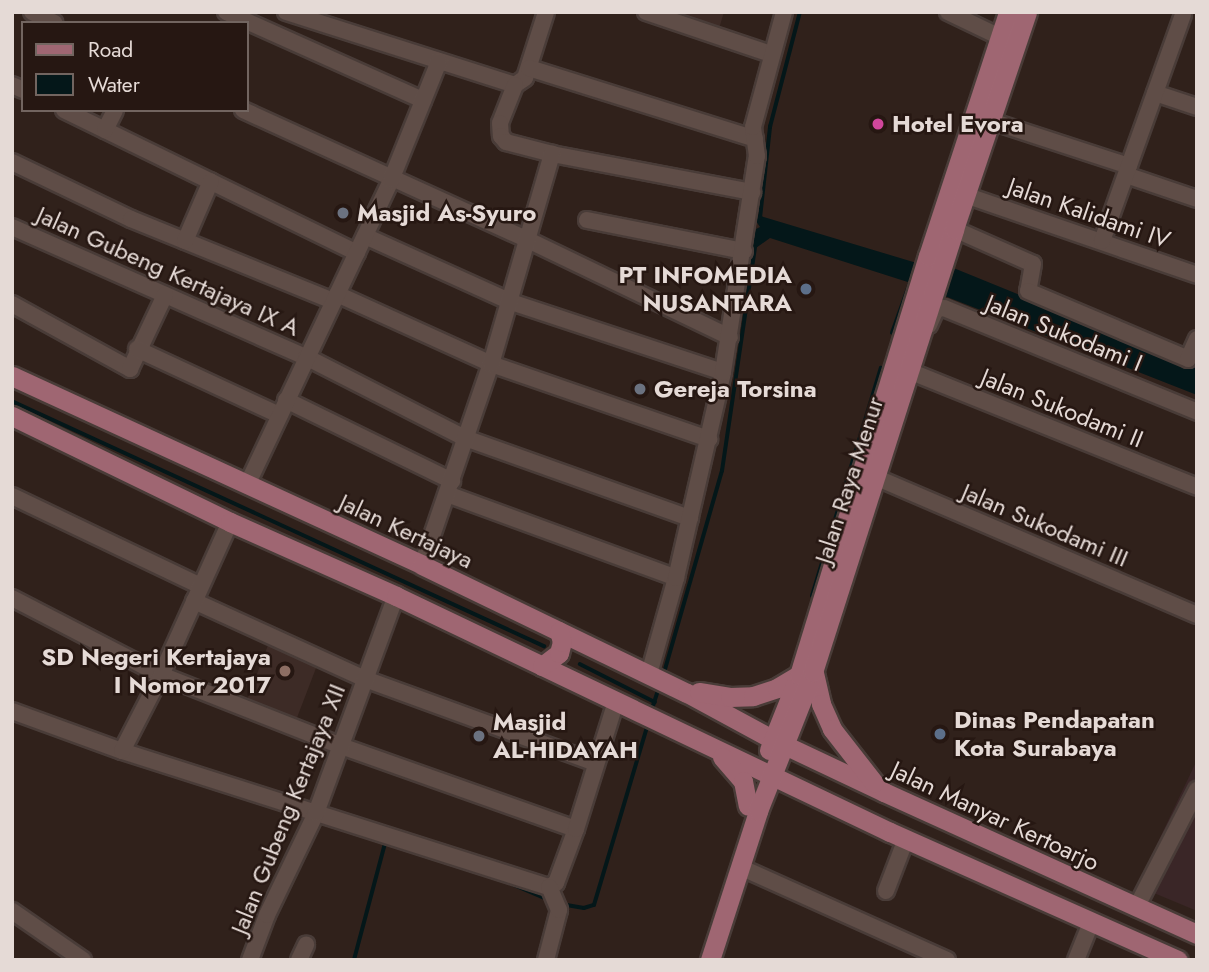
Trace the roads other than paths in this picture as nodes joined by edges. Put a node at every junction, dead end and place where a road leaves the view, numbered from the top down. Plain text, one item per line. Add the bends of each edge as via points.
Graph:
1 (33, 12) edge
2 (226, 12) edge
3 (285, 12) edge
4 (547, 12) edge
5 (646, 12) edge
6 (784, 12) edge
7 (948, 12) edge
8 (1008, 12) edge
9 (1027, 12) edge
10 (1185, 16) edge
11 (51, 21) edge
12 (244, 21) edge
13 (248, 23) edge
14 (269, 33) junction
15 (1000, 37) junction
16 (771, 54) junction
17 (439, 61) junction
18 (524, 76) junction
19 (1155, 93) junction
20 (423, 100) junction
21 (1197, 107) edge
22 (68, 112) edge
23 (114, 112) edge
24 (247, 112) edge
25 (991, 121) junction
26 (105, 130) junction
27 (755, 139) junction
28 (552, 154) junction
29 (12, 162) edge
30 (1128, 171) junction
31 (391, 180) junction
32 (211, 181) junction
33 (752, 192) junction
34 (965, 195) junction
35 (1197, 199) edge
36 (587, 220) dead end
37 (12, 227) edge
38 (954, 229) junction
39 (365, 236) junction
40 (528, 240) junction
41 (185, 241) junction
42 (1102, 241) junction
43 (744, 251) junction
44 (357, 253) junction
45 (936, 258) junction
46 (1197, 275) edge
47 (164, 295) junction
48 (925, 295) junction
49 (335, 298) junction
50 (510, 302) junction
51 (12, 304) edge
52 (923, 326) junction
53 (730, 337) junction
54 (1197, 339) edge
55 (137, 349) junction
56 (306, 357) junction
57 (491, 364) junction
58 (909, 371) junction
59 (723, 372) junction
60 (12, 376) edge
61 (286, 400) junction
62 (1197, 412) edge
63 (279, 415) junction
64 (12, 416) edge
65 (881, 434) junction
66 (465, 438) junction
67 (709, 439) junction
68 (875, 477) junction
69 (247, 485) junction
70 (1197, 487) edge
71 (449, 488) junction
72 (12, 496) edge
73 (690, 518) junction
74 (230, 522) junction
75 (422, 565) junction
76 (676, 578) junction
77 (197, 593) junction
78 (396, 596) junction
79 (12, 598) edge
80 (1197, 615) edge
81 (559, 631) junction
82 (542, 666) junction
83 (806, 673) junction
84 (650, 674) junction
85 (161, 675) junction
86 (365, 679) junction
87 (682, 690) junction
88 (619, 702) junction
89 (12, 711) edge
90 (780, 743) junction
91 (706, 744) junction
92 (341, 746) junction
93 (122, 751) junction
94 (597, 763) junction
95 (766, 774) junction
96 (1197, 790) edge
97 (884, 792) junction
98 (748, 806) junction
99 (314, 816) junction
100 (576, 829) junction
101 (905, 839) junction
102 (740, 867) junction
103 (553, 885) junction
104 (886, 891) dead end
105 (1136, 908) junction
106 (12, 911) edge
107 (1091, 923) junction
108 (1197, 934) edge
109 (306, 945) dead end
110 (83, 960) edge
111 (250, 960) edge
112 (299, 960) edge
113 (547, 960) edge
114 (698, 960) edge
115 (710, 960) edge
116 (947, 960) edge
117 (1076, 960) edge
118 (1178, 960) edge

1 - 11 street
2 - 12 street
3 - 14 street
3 - 17 street
4 - 18 street
5 - 16 street
6 - 16 street
7 - 15 street
8 - 15 main road, Jalan Raya Menur
9 - 25 main road, Jalan Raya Menur
10 - 19 street
13 - 14 street
14 - 20 street
15 - 45 main road, Jalan Raya Menur
16 - 27 street via 753,127
17 - 18 street
17 - 20 street
18 - 27 street
18 - 28 street via 500,123 501,136 513,144
19 - 21 street
19 - 30 street
20 - 31 street
22 - 26 street
23 - 26 street
24 - 31 street
25 - 30 street
25 - 34 main road, Jalan Raya Menur
26 - 32 street
27 - 33 street
28 - 33 street
28 - 40 street
29 - 41 street
30 - 35 street
30 - 42 street
31 - 39 street
31 - 40 street
32 - 41 street
32 - 44 street
33 - 43 street
34 - 38 main road, Jalan Raya Menur
34 - 42 street, Jalan Kalidami IV
36 - 43 street
37 - 47 street, Jalan Gubeng Kertajaya IX A
38 - 45 main road, Jalan Raya Menur
38 - 54 street via 1033,264 1028,291 1188,359
39 - 44 street
39 - 50 street
40 - 50 street
40 - 53 street
41 - 49 street
42 - 46 street, Jalan Kalidami IV
43 - 53 street
44 - 49 street
45 - 48 main road, Jalan Raya Menur
47 - 55 street
47 - 56 street, Jalan Gubeng Kertajaya IX A
48 - 52 main road, Jalan Raya Menur
48 - 65 main road, Jalan Raya Menur
49 - 56 street
49 - 57 street
50 - 57 street
50 - 59 street
51 - 55 street via 130,369
52 - 58 main road, Jalan Raya Menur
52 - 62 street, Jalan Sukodami I via 930,324 936,309 944,308
53 - 59 street
55 - 63 street
56 - 61 street
56 - 66 street, Jalan Gubeng Kertajaya IX A
57 - 66 street
57 - 67 street
58 - 65 main road, Jalan Raya Menur
58 - 70 street, Jalan Sukodami II
59 - 67 street
60 - 69 main road, Jalan Kertajaya
61 - 63 street
61 - 71 street
63 - 69 street
64 - 74 main road
65 - 68 main road, Jalan Raya Menur
65 - 83 main road, Jalan Raya Menur
66 - 71 street
66 - 73 street, Jalan Gubeng Kertajaya IX A
67 - 73 street
68 - 80 street, Jalan Sukodami III
68 - 83 main road, Jalan Raya Menur
69 - 75 main road, Jalan Kertajaya
71 - 75 street
71 - 76 street
72 - 77 street
73 - 76 street
74 - 77 street
74 - 78 main road
75 - 81 main road, Jalan Kertajaya
76 - 84 street
77 - 85 street
77 - 86 street
78 - 82 main road
78 - 86 street, Jalan Gubeng Kertajaya XII
79 - 85 street
81 - 82 main road via 559,653
81 - 84 main road, Jalan Kertajaya
82 - 88 main road
83 - 87 main road via 754,696
83 - 90 main road, Jalan Raya Menur
83 - 97 main road via 832,729
84 - 87 main road, Jalan Kertajaya
85 - 92 street
85 - 93 street
86 - 92 street, Jalan Gubeng Kertajaya XII
86 - 94 street
87 - 90 main road, Jalan Kertajaya
88 - 91 main road
88 - 94 street
89 - 93 street
90 - 95 main road, Jalan Raya Menur
90 - 97 main road, Jalan Manyar Kertoarjo
91 - 95 main road
91 - 98 main road via 739,774
92 - 99 street, Jalan Gubeng Kertajaya XII
92 - 100 street
93 - 99 street
94 - 100 street
95 - 98 main road, Jalan Raya Menur
95 - 101 main road
95 - 102 main road, Jalan Raya Menur
96 - 105 street
97 - 105 main road, Jalan Manyar Kertoarjo
98 - 114 main road, Jalan Raya Menur
99 - 103 street
99 - 111 street, Jalan Gubeng Kertajaya XII
100 - 103 street
101 - 104 street
101 - 107 main road
102 - 115 main road, Jalan Raya Menur
102 - 116 street
103 - 113 street via 559,910
105 - 108 main road, Jalan Manyar Kertoarjo
106 - 110 street
107 - 117 street
107 - 118 main road
109 - 112 street

